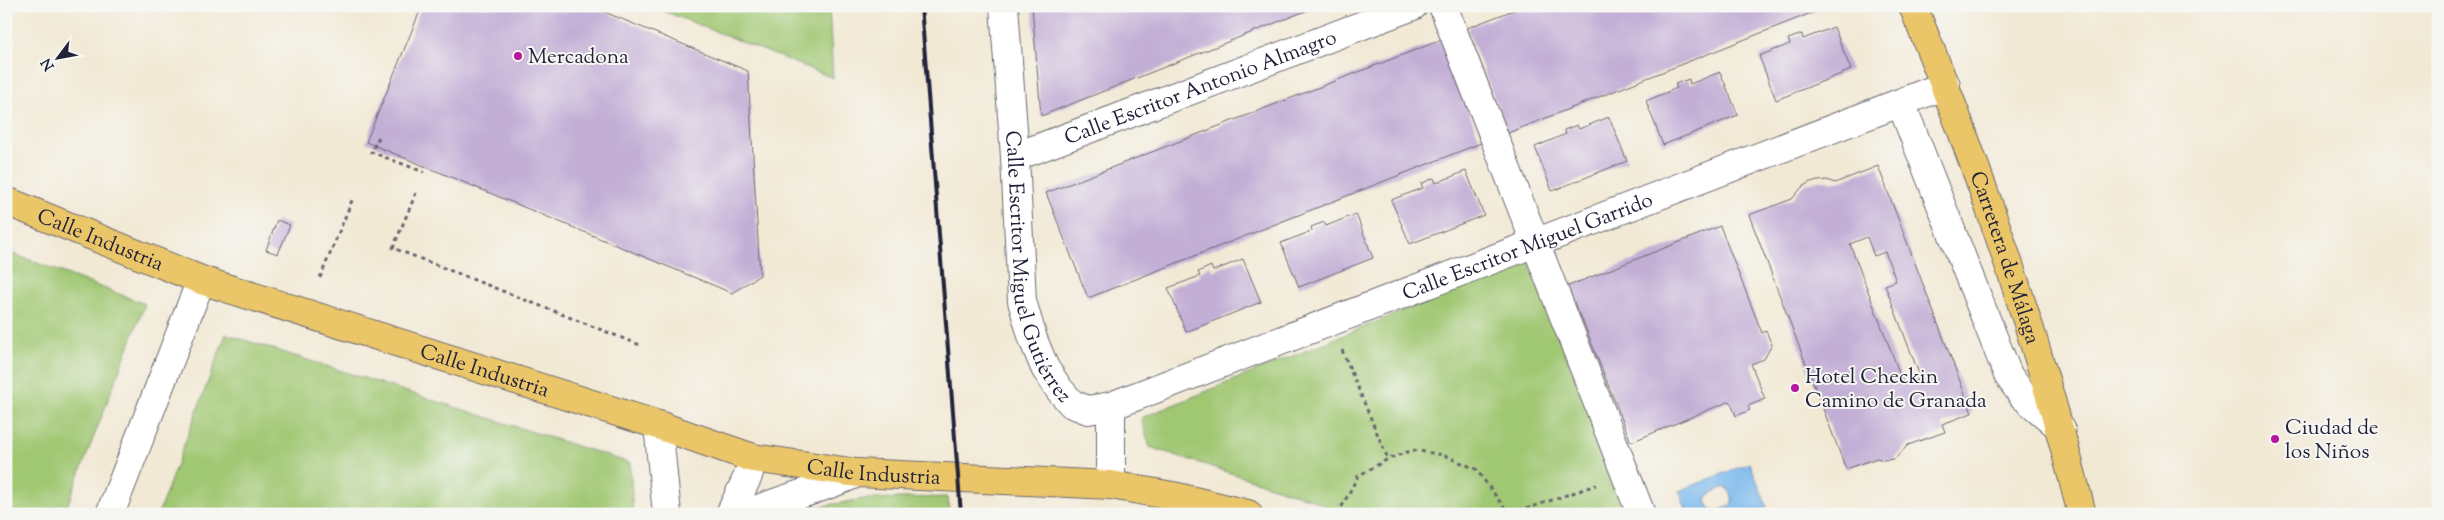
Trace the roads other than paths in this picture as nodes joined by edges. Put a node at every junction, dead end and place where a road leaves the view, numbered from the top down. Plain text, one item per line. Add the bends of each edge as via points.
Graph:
1 (1004, 6) edge
2 (1413, 6) edge
3 (1443, 6) edge
4 (1913, 6) edge
5 (1946, 86) junction
6 (1901, 102) junction
7 (1016, 157) junction
8 (6, 201) edge
9 (1536, 243) junction
10 (201, 280) junction
11 (1111, 406) junction
12 (658, 425) junction
13 (2061, 428) junction
14 (753, 458) junction
15 (857, 473) junction
16 (1111, 484) junction
17 (110, 514) edge
18 (667, 514) edge
19 (730, 514) edge
20 (746, 514) edge
21 (1248, 514) edge
22 (1641, 514) edge
23 (2082, 514) edge

1 - 7 street, Calle Escritor Miguel Gutiérrez
2 - 7 street, Calle Escritor Antonio Almagro
3 - 9 street
4 - 5 main road, Carretera de Málaga
5 - 6 street, Calle Escritor Miguel Garrido
5 - 13 main road, Carretera de Málaga via 2030,324
6 - 9 street, Calle Escritor Miguel Garrido
6 - 13 street via 2008,375 2022,396
7 - 11 street, Calle Escritor Miguel Gutiérrez via 1022,301 1033,339 1045,368 1072,404 1088,410
8 - 10 main road, Calle Industria
9 - 11 street, Calle Escritor Miguel Garrido
9 - 22 street
10 - 12 main road, Calle Industria
10 - 17 street
11 - 16 street, Calle Escritor Miguel Gutiérrez
12 - 14 main road, Calle Industria
12 - 18 street
13 - 23 main road, Carretera de Málaga
14 - 15 main road, Calle Industria
14 - 19 street
15 - 16 main road, Calle Industria
15 - 20 street via 826,488
16 - 21 main road, Calle Industria

